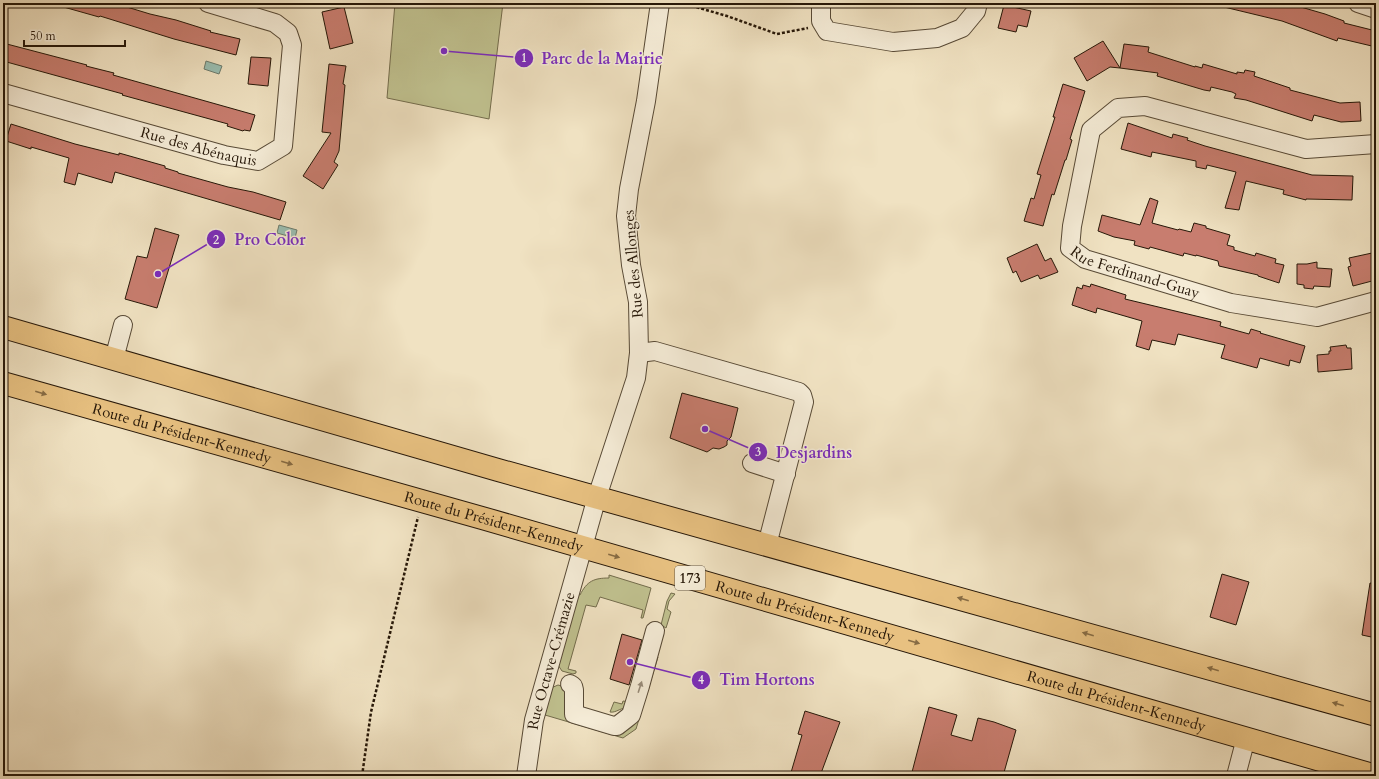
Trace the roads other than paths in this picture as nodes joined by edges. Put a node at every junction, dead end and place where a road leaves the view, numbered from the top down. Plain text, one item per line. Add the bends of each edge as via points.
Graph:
1 (208, 3) edge
2 (660, 3) edge
3 (822, 3) edge
4 (1358, 3) edge
5 (977, 7) edge
6 (1376, 9) edge
7 (3, 93) edge
8 (1376, 144) edge
9 (1376, 301) edge
10 (123, 325) dead end
11 (3, 327) edge
12 (639, 353) junction
13 (114, 359) junction
14 (3, 383) edge
15 (752, 464) dead end
16 (786, 474) junction
17 (597, 497) junction
18 (767, 545) junction
19 (583, 547) junction
20 (656, 631) dead end
21 (576, 686) dead end
22 (1376, 715) edge
23 (1246, 738) junction
24 (526, 776) edge
25 (1236, 776) edge
26 (1376, 776) edge

1 - 7 street, Rue des Abénaquis via 275,22 288,33 292,45 283,146 258,161 224,155
2 - 12 street, Rue des Allonges via 626,216 638,302
3 - 5 street via 821,21 827,31 893,42 937,38 962,28
4 - 6 street
8 - 9 street, Rue Ferdinand-Guay via 1306,149 1145,106 1118,108 1091,130 1070,248 1085,259 1231,303 1317,317
10 - 13 street
11 - 13 main road
12 - 16 street via 655,351 802,394 804,402
12 - 17 street, Rue des Allonges via 636,378
13 - 17 main road
14 -> 19 main road, Route du Président-Kennedy / 173
15 - 16 street
16 - 18 street
17 - 18 main road
17 - 19 street, Rue Octave-Crémazie
22 -> 18 main road
19 -> 23 main road, Route du Président-Kennedy / 173
19 - 24 street, Rue Octave-Crémazie via 534,720
21 -> 20 street via 573,686 574,714 617,726 630,715
23 - 25 street
23 - 26 main road, Route du Président-Kennedy / 173

